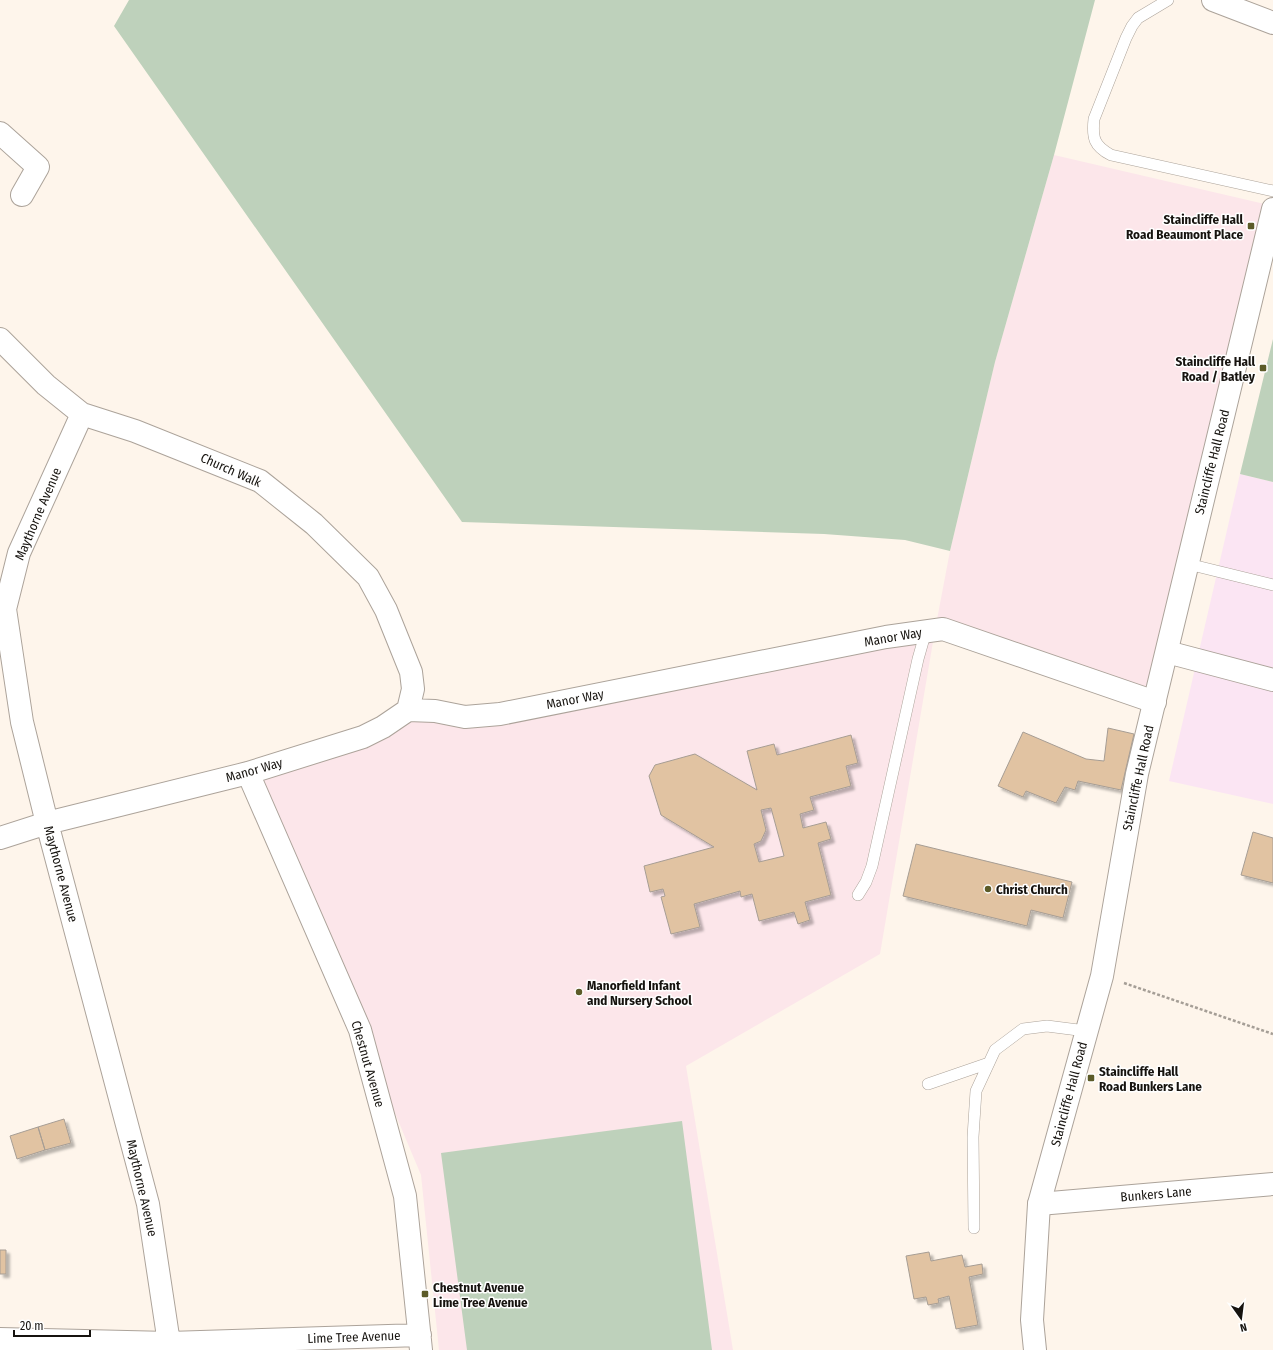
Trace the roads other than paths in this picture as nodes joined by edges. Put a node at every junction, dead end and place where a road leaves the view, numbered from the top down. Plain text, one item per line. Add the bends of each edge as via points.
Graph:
1 (1168, 0) edge
2 (1213, 0) edge
3 (1273, 23) edge
4 (0, 133) edge
5 (1273, 192) edge
6 (22, 195) dead end
7 (1273, 212) edge
8 (0, 339) edge
9 (82, 414) junction
10 (1188, 564) junction
11 (1273, 584) edge
12 (3, 608) edge
13 (926, 631) junction
14 (1167, 652) junction
15 (1273, 680) edge
16 (1155, 702) junction
17 (408, 710) junction
18 (248, 773) junction
19 (47, 823) junction
20 (0, 838) edge
21 (858, 895) dead end
22 (1086, 1031) junction
23 (989, 1063) junction
24 (928, 1084) dead end
25 (1273, 1184) edge
26 (1039, 1204) junction
27 (974, 1228) dead end
28 (0, 1339) edge
29 (169, 1343) junction
30 (420, 1343) edge
31 (1035, 1350) edge

1 - 5 lane via 1138,18 1129,32 1094,119 1095,142 1101,150 1111,155
2 - 3 street
4 - 6 street via 38,167
7 - 10 street, Staincliffe Hall Road
8 - 9 street, Church Walk via 46,385
9 - 12 street, Maythorne Avenue via 19,553
9 - 17 street, Church Walk via 136,431 260,481 314,524 368,578 386,610 411,672 413,689
10 - 11 lane
10 - 14 street, Staincliffe Hall Road
12 - 19 street, Maythorne Avenue via 22,722
13 - 16 street, Manor Way via 943,629
13 - 17 street, Manor Way via 878,638 500,714 465,717 435,711
13 - 21 lane via 872,866
14 - 15 street
14 - 16 street, Staincliffe Hall Road
16 - 22 street, Staincliffe Hall Road via 1137,774 1102,976
17 - 18 street, Manor Way via 363,737
18 - 19 street, Manor Way
18 - 30 street, Chestnut Avenue via 360,1030 405,1196
19 - 20 street, Manor Way
19 - 29 street, Maythorne Avenue via 148,1204
22 - 23 lane via 1047,1026 1023,1029 995,1050
22 - 26 street, Staincliffe Hall Road
23 - 24 lane
23 - 27 lane via 976,1091 973,1137
25 - 26 street, Bunkers Lane
26 - 31 street, Staincliffe Hall Road via 1032,1320
28 - 29 street, Lime Tree Avenue
29 - 30 street, Lime Tree Avenue

